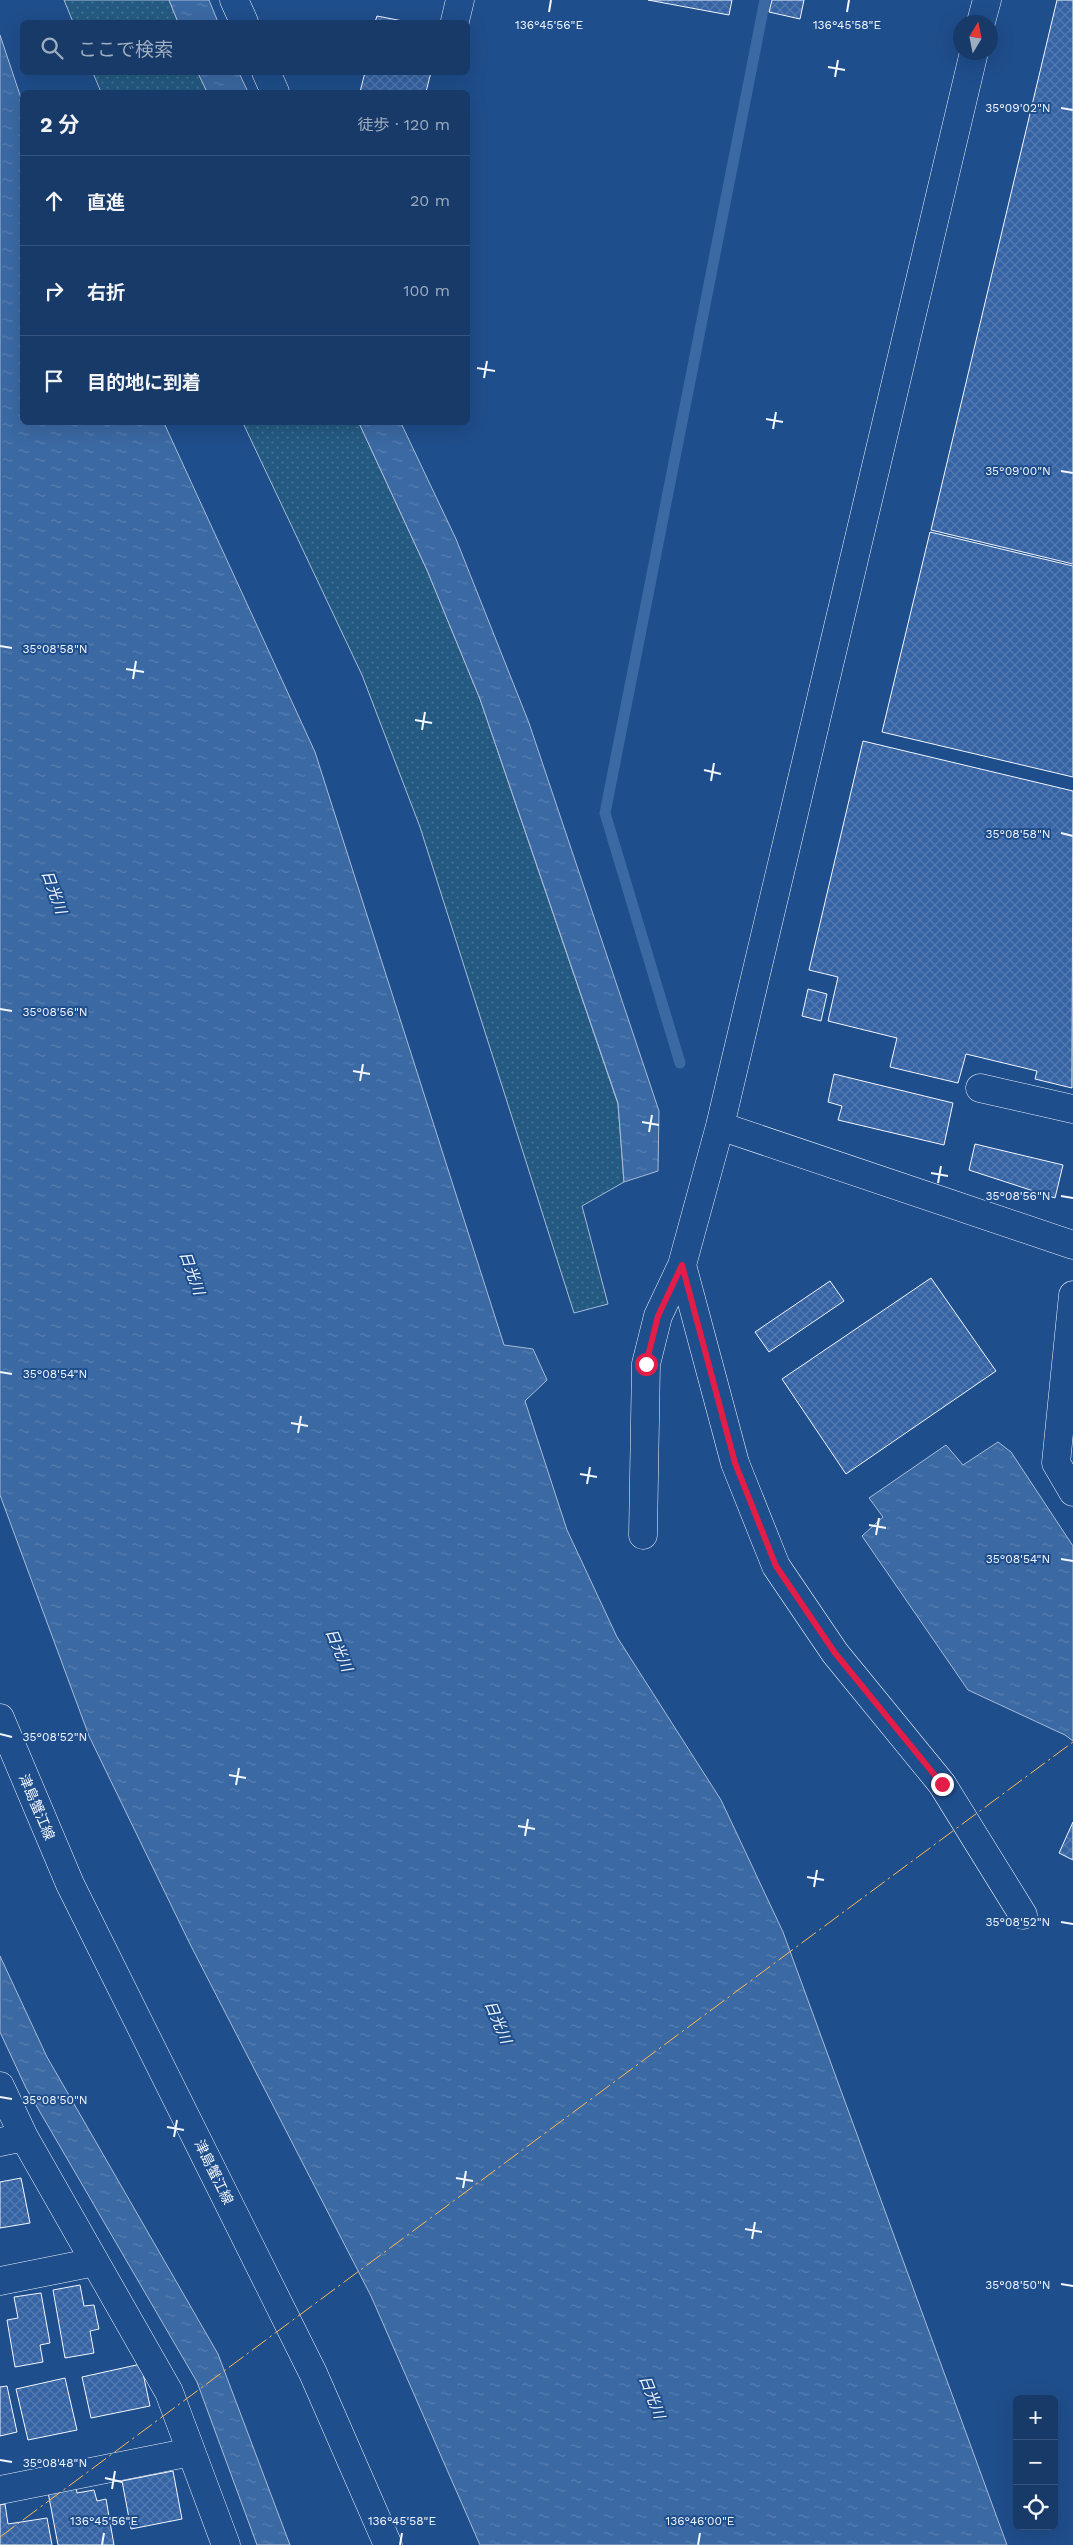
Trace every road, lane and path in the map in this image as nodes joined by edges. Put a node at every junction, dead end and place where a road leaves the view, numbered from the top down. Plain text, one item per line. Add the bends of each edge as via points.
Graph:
1 (234, 0) edge
2 (987, 0) edge
3 (983, 15) edge
4 (243, 20) edge
5 (972, 60) edge
6 (267, 75) edge
7 (274, 90) edge
8 (980, 1088) dead end
9 (1073, 1109) edge
10 (720, 1126) junction
11 (1073, 1245) edge
12 (682, 1265) junction
13 (1073, 1295) edge
14 (1073, 1492) edge
15 (643, 1535) dead end
16 (0, 1718) edge
17 (1023, 1916) dead end
18 (0, 2086) edge
19 (12, 2140) edge
20 (95, 2262) junction
21 (0, 2281) edge
22 (191, 2452) junction
23 (0, 2490) edge
24 (226, 2545) edge
25 (388, 2545) edge

1 - 4 street
2 - 3 street
5 - 10 street
6 - 7 street
8 - 9 street
10 - 11 street
10 - 12 street
12 - 15 street via 658,1316 646,1364
12 - 17 street via 735,1463 776,1566 835,1653 942,1784
13 - 14 street via 1056,1464
16 - 25 street, 津島蟹江線 via 70,1884 313,2373
18 - 19 street
19 - 20 street
20 - 21 street
20 - 22 street via 169,2392
22 - 23 street
22 - 24 street

